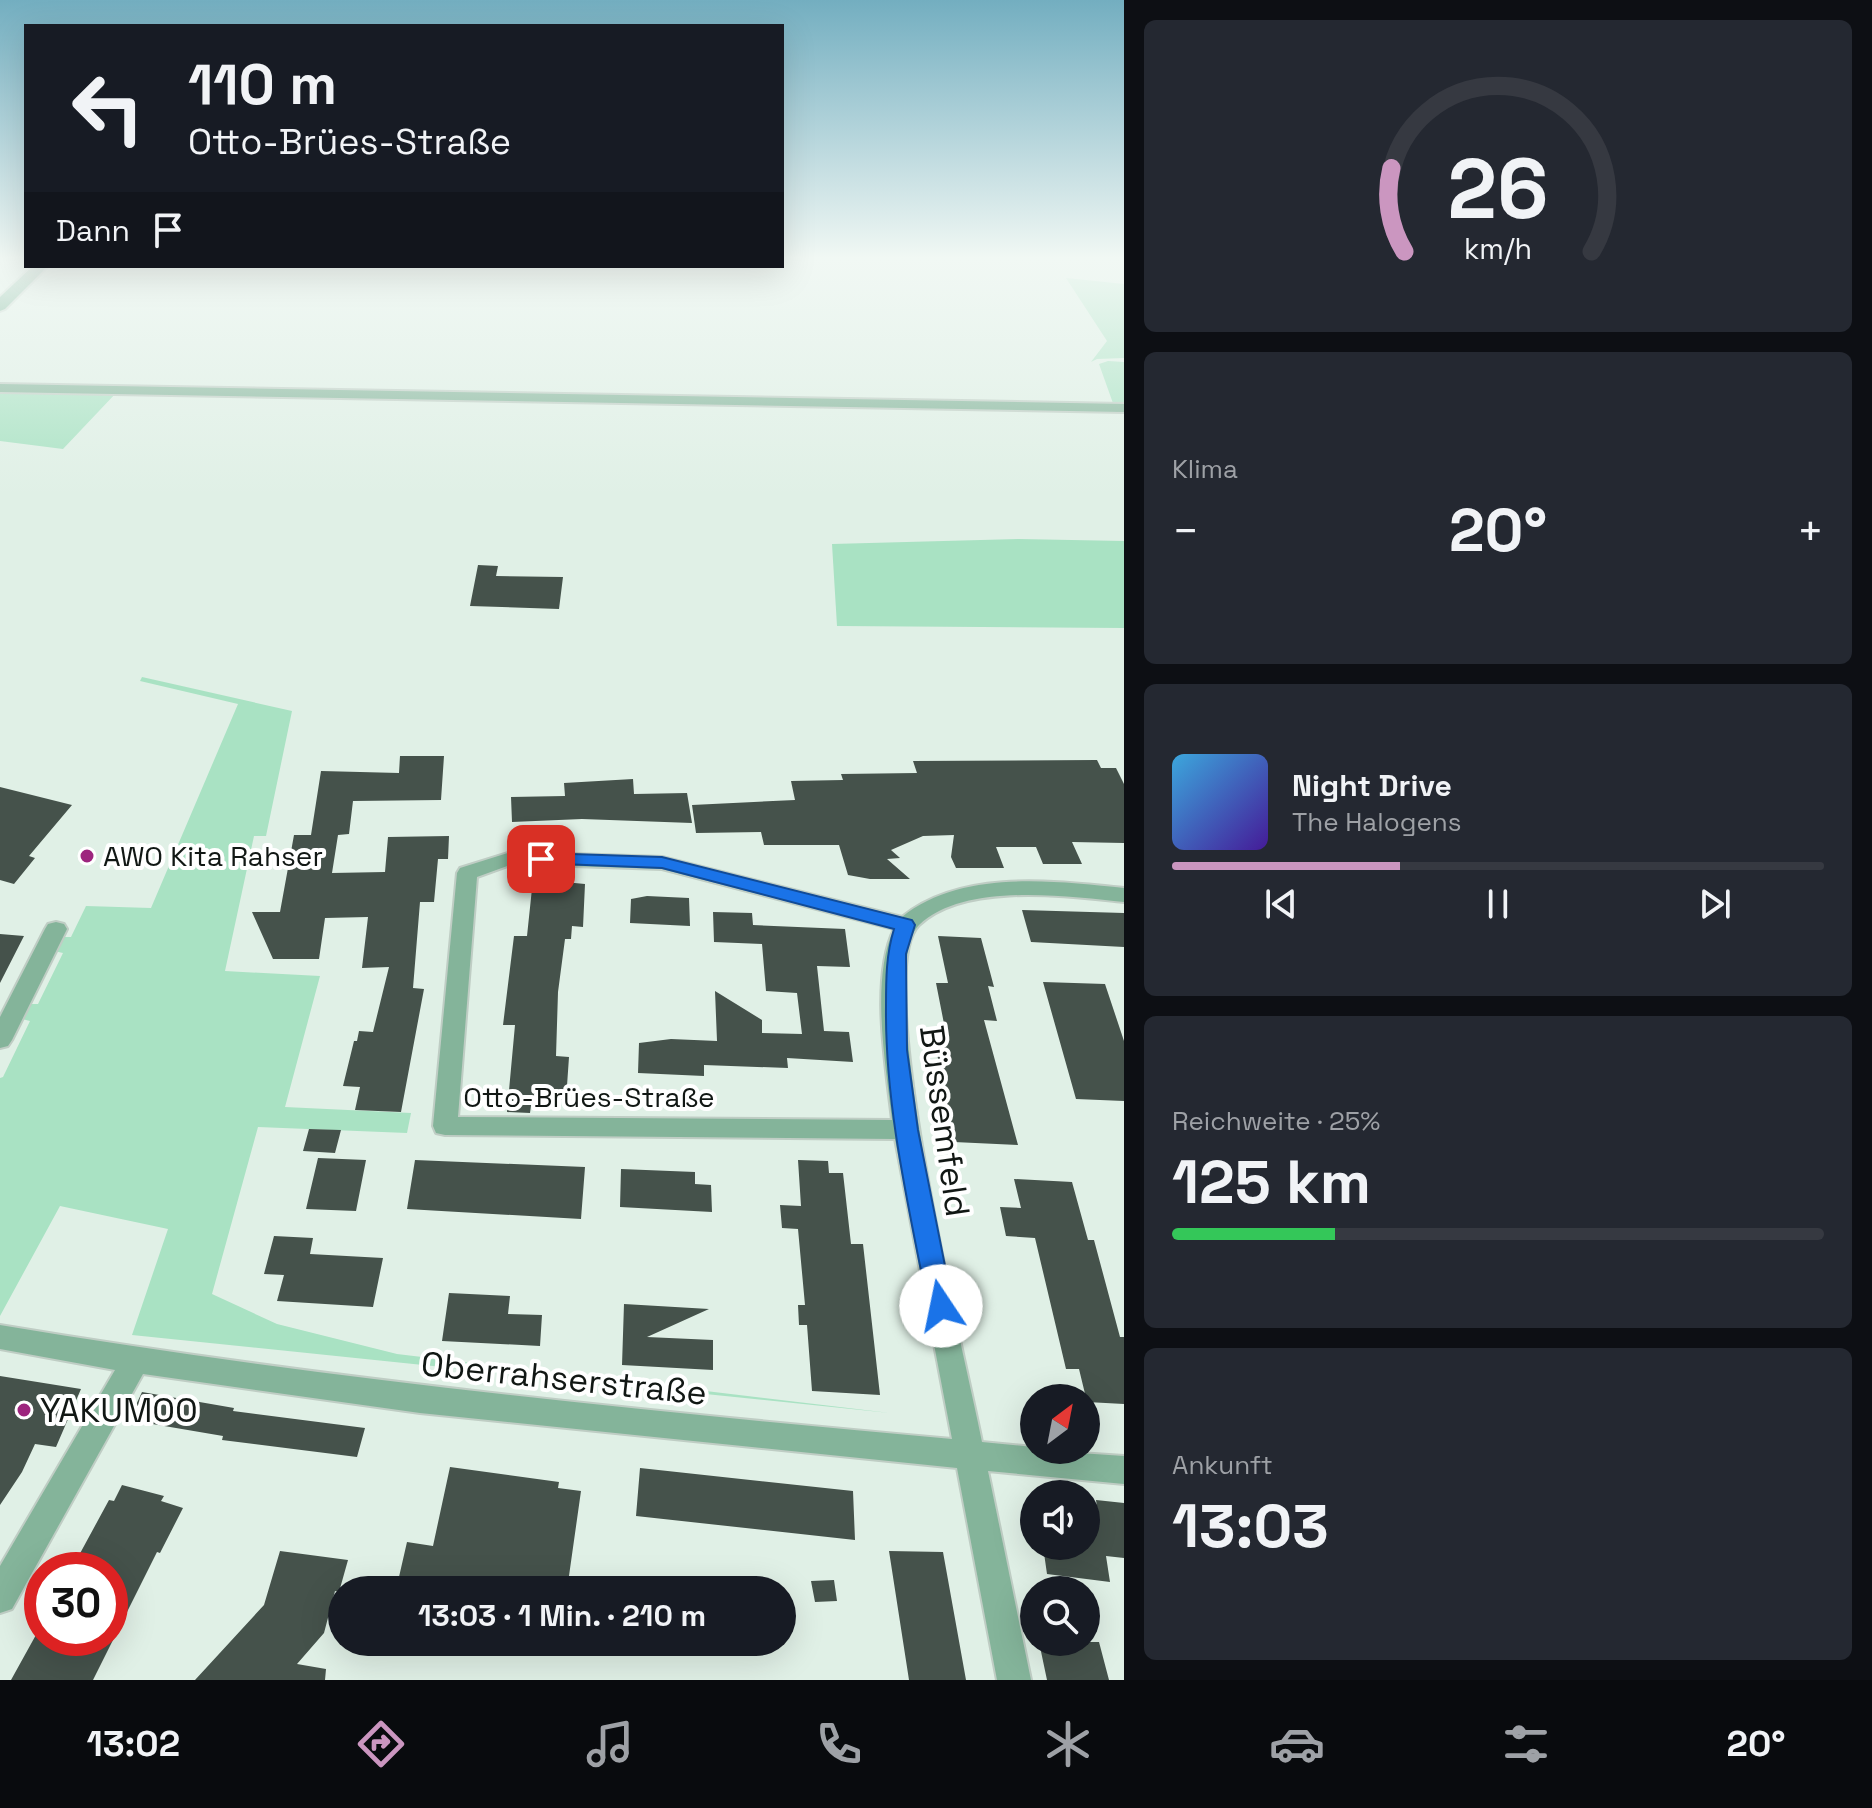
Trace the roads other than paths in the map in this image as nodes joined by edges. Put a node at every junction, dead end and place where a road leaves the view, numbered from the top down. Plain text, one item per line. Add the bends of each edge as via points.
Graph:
1 (0, 388) edge
2 (1124, 408) edge
3 (1124, 895) edge
4 (905, 925) junction
5 (56, 929) dead end
6 (0, 1040) edge
7 (906, 1130) junction
8 (0, 1337) edge
9 (135, 1362) junction
10 (970, 1455) junction
11 (1124, 1470) edge
12 (0, 1597) edge
13 (1014, 1680) edge

1 - 2 street
3 - 4 street via 962,893 934,904
4 - 7 street, Büssemfeld via 896,954 896,1050
4 - 7 street, Otto-Brües-Straße via 662,863 511,858 467,873 445,1126
5 - 6 street
7 - 10 street, Büssemfeld
8 - 9 street, Oberrahserstraße
9 - 10 street, Oberrahserstraße via 403,1397
9 - 12 street
10 - 11 street, Oberrahserstraße
10 - 13 street, Büssemfeld

